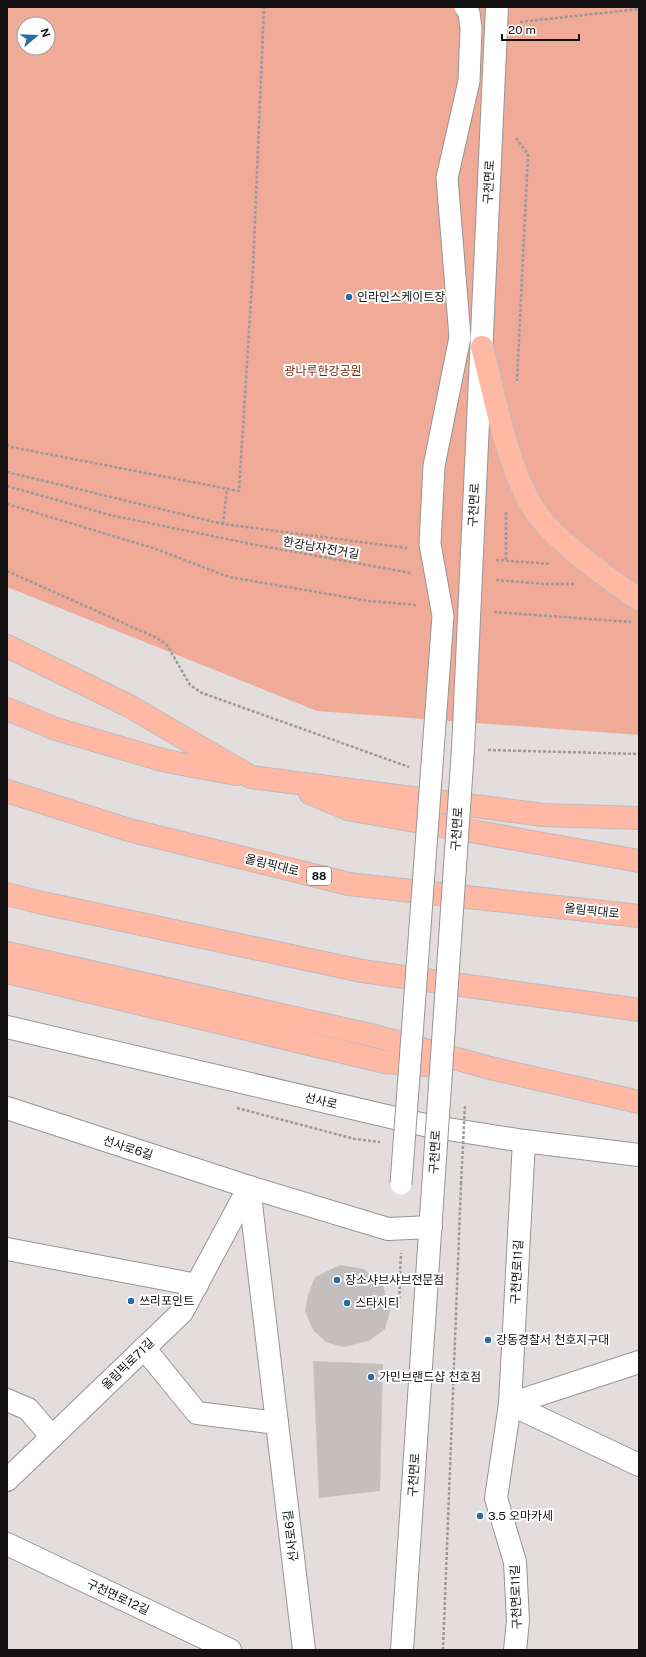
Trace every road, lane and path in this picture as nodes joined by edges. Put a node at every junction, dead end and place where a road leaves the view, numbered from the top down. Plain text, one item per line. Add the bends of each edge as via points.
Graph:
1 (264, 7) edge
2 (465, 7) edge
3 (497, 7) edge
4 (639, 9) edge
5 (518, 15) dead end
6 (513, 134) dead end
7 (482, 347) junction
8 (517, 384) dead end
9 (7, 444) edge
10 (7, 472) edge
11 (7, 486) edge
12 (227, 489) junction
13 (7, 504) edge
14 (223, 524) junction
15 (412, 549) dead end
16 (490, 559) dead end
17 (557, 564) dead end
18 (7, 571) edge
19 (415, 573) dead end
20 (492, 580) dead end
21 (577, 584) dead end
22 (639, 599) edge
23 (423, 606) dead end
24 (492, 612) dead end
25 (634, 622) dead end
26 (7, 646) edge
27 (7, 710) edge
28 (463, 749) junction
29 (639, 754) edge
30 (432, 775) junction
31 (251, 777) junction
32 (283, 782) junction
33 (7, 791) edge
34 (639, 818) edge
35 (639, 861) edge
36 (7, 894) edge
37 (639, 916) edge
38 (7, 953) edge
39 (7, 972) edge
40 (639, 1010) edge
41 (7, 1027) edge
42 (490, 1068) junction
43 (639, 1102) edge
44 (7, 1108) edge
45 (524, 1141) junction
46 (639, 1155) edge
47 (401, 1184) dead end
48 (461, 1184) dead end
49 (249, 1187) junction
50 (431, 1227) junction
51 (7, 1249) edge
52 (196, 1285) junction
53 (144, 1348) junction
54 (639, 1362) edge
55 (7, 1400) edge
56 (510, 1404) junction
57 (277, 1423) junction
58 (52, 1437) junction
59 (639, 1465) edge
60 (7, 1480) edge
61 (7, 1544) edge
62 (230, 1650) edge
63 (304, 1650) edge
64 (402, 1650) edge
65 (443, 1650) edge
66 (516, 1650) edge

1 - 12 path via 253,267 239,491
2 - 30 street, bridge via 469,13 471,28 469,82 447,178 460,337 434,466 430,544 443,616
3 - 7 street, 구천면로, bridge
4 - 5 path via 516,23
6 - 8 path, bridge via 528,154
7 - 22 highway, bridge via 512,461 532,506 552,531
7 - 28 street, 구천면로, bridge
9 - 12 path via 11,447
10 - 14 path
11 - 19 path, 한강남자전거길 via 110,515 250,544
12 - 14 path
13 - 23 path via 156,549 229,577 369,601
14 - 15 path
16 - 17 path
18 - 30 path via 156,638 167,645 190,685 202,693
20 - 21 path
24 - 25 path
26 - 31 highway via 131,707
27 - 31 highway via 56,729 166,761
28 - 29 path
28 - 50 street, 구천면로, bridge
30 - 47 street, bridge
31 - 32 highway
32 - 34 highway via 544,815
32 - 35 highway via 348,809
33 - 37 highway, 올림픽대로 / 88 via 129,830 349,884
36 - 40 highway via 362,971
38 - 42 highway via 375,1036
39 - 42 highway via 385,1062
41 - 45 street, 선사로 via 429,1126
42 - 43 highway
44 - 49 street, 선사로6길
45 - 46 street, 선사로
45 - 56 street, 구천면로11길
48 - 65 path
49 - 50 street, 선사로6길 via 388,1229
49 - 52 street, 올림픽로71길
49 - 57 street, 선사로6길
50 - 64 street, 구천면로
51 - 52 street
52 - 53 street, 올림픽로71길 via 182,1312
53 - 57 street via 197,1414
53 - 58 street, 올림픽로71길
54 - 56 street
55 - 58 street via 28,1409
56 - 59 street
56 - 66 street, 구천면로11길 via 496,1498 516,1562
57 - 63 street, 선사로6길
58 - 60 street, 올림픽로71길
61 - 62 street, 구천면로12길

